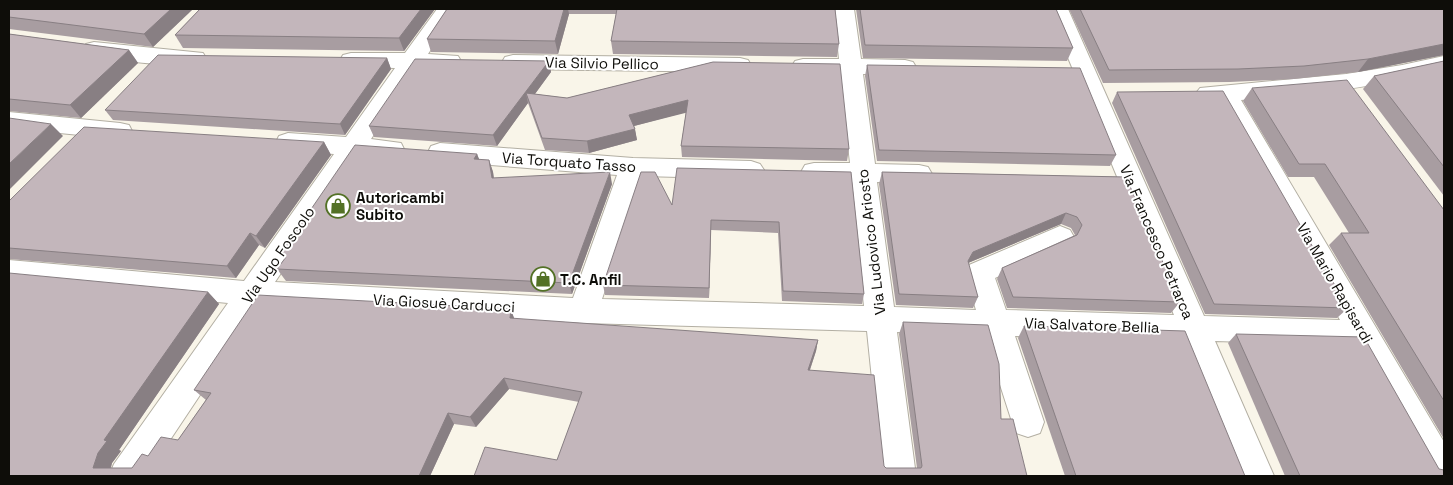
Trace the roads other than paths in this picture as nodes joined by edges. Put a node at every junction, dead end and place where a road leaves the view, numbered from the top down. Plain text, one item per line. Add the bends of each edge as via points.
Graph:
1 (447, 9) edge
2 (844, 9) edge
3 (1058, 9) edge
4 (180, 36) edge
5 (71, 46) edge
6 (159, 57) junction
7 (217, 58) edge
8 (332, 60) edge
9 (410, 61) junction
10 (1444, 63) edge
11 (851, 67) junction
12 (929, 68) edge
13 (139, 77) edge
14 (1343, 82) junction
15 (1186, 93) edge
16 (1225, 93) junction
17 (1361, 106) edge
18 (107, 110) edge
19 (9, 120) edge
20 (87, 129) junction
21 (146, 133) edge
22 (265, 140) edge
23 (354, 146) junction
24 (68, 149) edge
25 (633, 167) junction
26 (863, 173) junction
27 (942, 175) edge
28 (1101, 178) edge
29 (1130, 178) junction
30 (1060, 237) dead end
31 (9, 271) edge
32 (251, 293) junction
33 (583, 311) junction
34 (880, 319) junction
35 (995, 323) junction
36 (1194, 328) junction
37 (1364, 333) junction
38 (1028, 422) dead end
39 (1444, 472) edge
40 (126, 476) edge
41 (899, 476) edge
42 (1256, 476) edge

1 - 9 street, Via Ugo Foscolo
2 - 11 street, Via Ludovico Ariosto
3 - 29 street, Via Francesco Petrarca
4 - 6 street
5 - 6 street
6 - 7 street
6 - 13 street
8 - 9 street, Via Silvio Pellico
9 - 11 street, Via Silvio Pellico
9 - 23 street, Via Ugo Foscolo
10 - 14 street via 1409,73
11 - 12 street, Via Silvio Pellico
11 - 26 street, Via Ludovico Ariosto
14 - 16 street
14 - 17 street
15 - 16 street
16 - 37 street, Via Mario Rapisardi
18 - 20 street
19 - 20 street
20 - 21 street
20 - 24 street
22 - 23 street, Via Torquato Tasso
23 - 25 street, Via Torquato Tasso
23 - 32 street, Via Ugo Foscolo
25 - 26 street, Via Torquato Tasso
25 - 33 street
26 - 27 street, Via Torquato Tasso
26 - 34 street, Via Ludovico Ariosto
28 - 29 street
29 - 36 street, Via Francesco Petrarca
30 - 35 street via 979,273
31 - 32 street, Via Giosuè Carducci
32 - 33 street, Via Giosuè Carducci
32 - 40 street, Via Ugo Foscolo
33 - 34 street, Via Giosuè Carducci
34 - 35 street, Via Salvatore Bellia
34 - 41 street, Via Ludovico Ariosto
35 - 36 street, Via Salvatore Bellia
35 - 38 street
36 - 37 street, Via Salvatore Bellia
36 - 42 street, Via Francesco Petrarca
37 - 39 street, Via Mario Rapisardi

